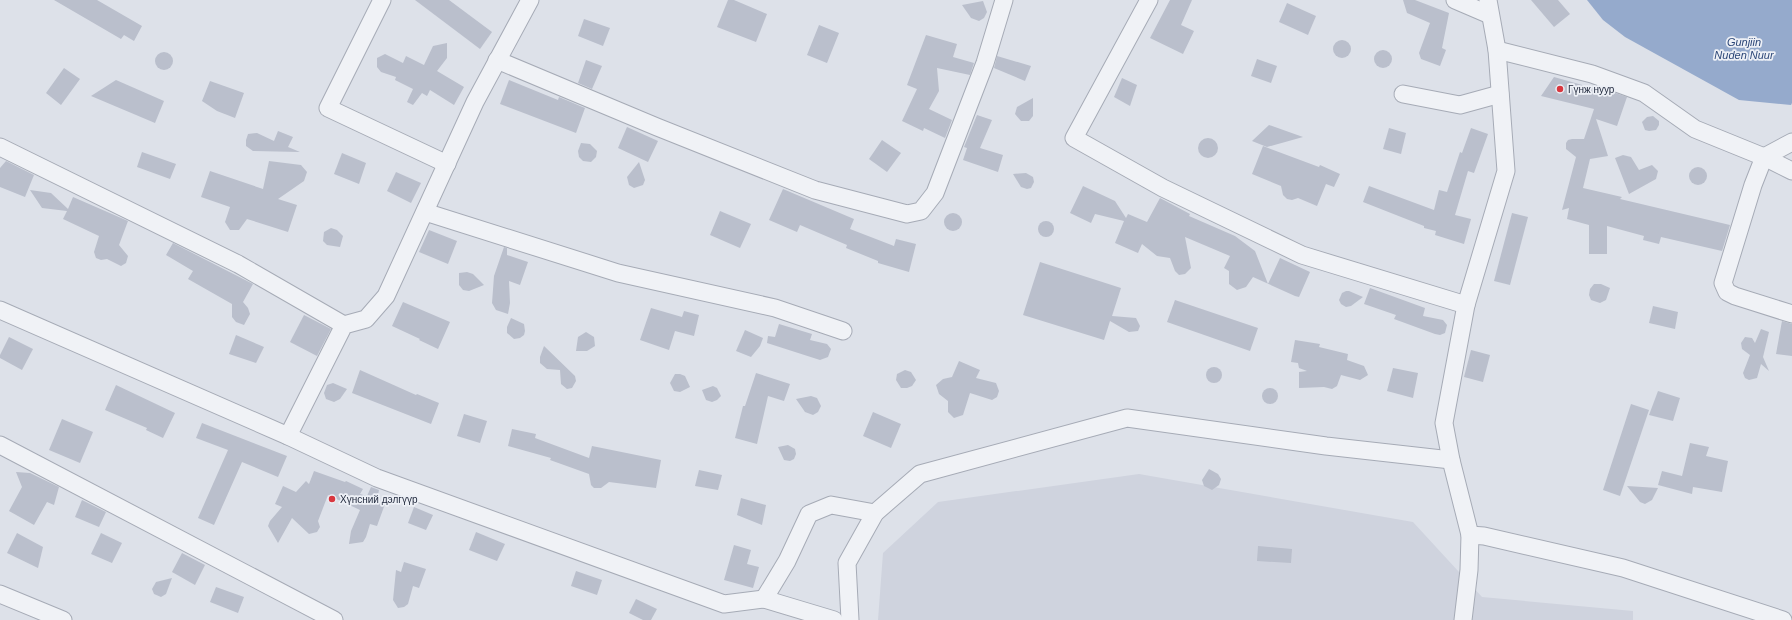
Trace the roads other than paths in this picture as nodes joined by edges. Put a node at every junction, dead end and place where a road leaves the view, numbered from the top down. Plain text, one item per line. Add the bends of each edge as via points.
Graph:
1 (382, 0) edge
2 (530, 0) edge
3 (1004, 0) edge
4 (1149, 0) edge
5 (1455, 0) edge
6 (1489, 8) edge
7 (1497, 50) junction
8 (497, 60) junction
9 (1403, 94) dead end
10 (1500, 94) junction
11 (1792, 142) edge
12 (0, 147) edge
13 (1764, 158) junction
14 (447, 164) junction
15 (1792, 171) edge
16 (425, 212) junction
17 (1466, 305) junction
18 (0, 310) edge
19 (1792, 314) edge
20 (344, 325) junction
21 (843, 331) dead end
22 (288, 436) junction
23 (0, 445) edge
24 (1451, 460) junction
25 (875, 513) junction
26 (1470, 535) junction
27 (0, 594) edge
28 (764, 599) junction
29 (63, 620) edge
30 (334, 620) edge
31 (834, 620) edge
32 (850, 620) edge
33 (1463, 620) edge
34 (1783, 620) edge

1 - 14 street via 328,108
2 - 8 street
3 - 8 street via 985,63 935,193 920,211 907,214 815,190
4 - 17 street via 1074,138 1163,188 1302,255
5 - 6 street
6 - 7 street
7 - 10 street
7 - 13 street via 1592,74 1644,93 1695,129
8 - 14 street
9 - 10 street via 1460,105
10 - 17 street via 1506,171
11 - 13 street
12 - 20 street via 238,264
13 - 15 street
13 - 19 street via 1752,185 1723,283 1727,292 1735,296
14 - 16 street
16 - 20 street via 386,296 366,319
16 - 21 street via 618,273 775,308
17 - 24 street via 1444,423
18 - 22 street
20 - 22 street
22 - 28 street via 377,478 724,604
23 - 30 street
24 - 25 street via 1326,446 1127,418 920,474
24 - 26 street
25 - 28 street via 831,505 809,514 787,561
25 - 32 street via 847,563
26 - 33 street
26 - 34 street via 1623,568
27 - 29 street
28 - 31 street

